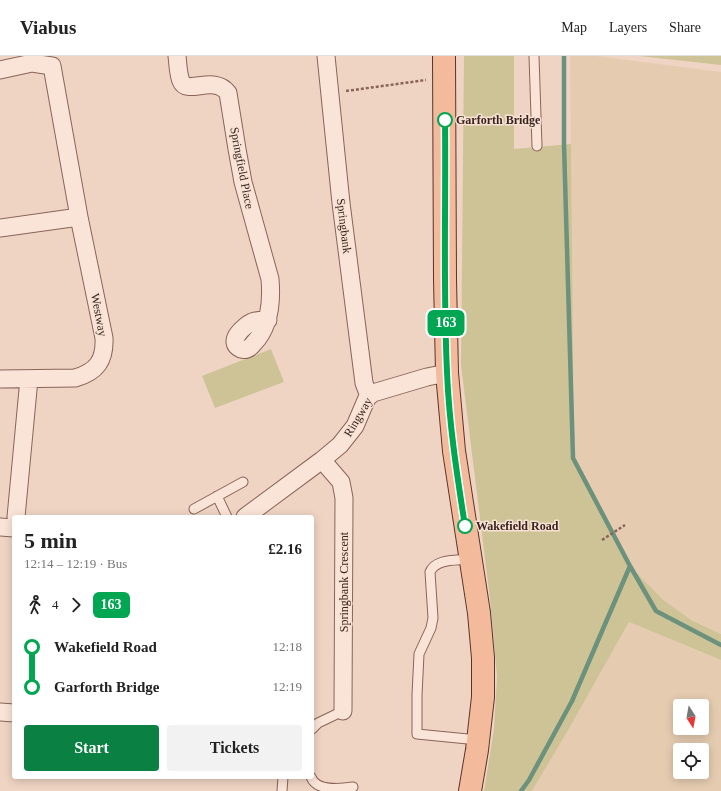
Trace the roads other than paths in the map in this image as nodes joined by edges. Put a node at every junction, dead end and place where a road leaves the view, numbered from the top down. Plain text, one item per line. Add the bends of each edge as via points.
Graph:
1 (177, 56) edge
2 (326, 56) edge
3 (444, 56) edge
4 (534, 56) edge
5 (0, 70) edge
6 (537, 146) dead end
7 (79, 217) junction
8 (0, 228) edge
9 (268, 320) dead end
10 (447, 373) junction
11 (0, 378) edge
12 (29, 379) junction
13 (369, 396) junction
14 (322, 460) junction
15 (243, 482) dead end
16 (217, 496) junction
17 (194, 509) dead end
18 (16, 515) edge
19 (226, 515) edge
20 (248, 515) edge
21 (0, 527) edge
22 (12, 528) edge
23 (470, 559) junction
24 (343, 711) joint
25 (0, 712) edge
26 (12, 714) edge
27 (314, 728) edge
28 (478, 740) junction
29 (283, 779) edge
30 (312, 779) edge
31 (353, 787) dead end
32 (282, 791) edge
33 (470, 791) edge

1 - 9 street, Springfield Place via 183,84 188,87 217,84 226,89 230,98 243,182 270,279
2 - 13 street, Springbank via 342,211 364,383
3 - 10 main road
4 - 6 lane
5 - 7 street, Westway via 32,63 52,66
7 - 8 street
7 - 12 street, Westway via 104,338 101,360 86,375 75,378
10 - 13 street, Ringway via 427,376 380,390
10 - 23 main road via 454,451
11 - 12 street, Westway
12 - 18 street
13 - 14 street, Ringway via 348,436
14 - 20 street, Ringway
14 - 24 street, Springbank Crescent via 341,482 344,498
15 - 16 lane
16 - 17 lane
16 - 19 lane
21 - 22 street
23 - 28 main road via 479,612 483,658 483,697
23 - 28 lane via 441,562 434,565 430,572 433,618 419,654 417,734
24 - 27 lane via 318,723
25 - 26 street
28 - 33 main road
29 - 32 lane
30 - 31 lane via 319,786 330,790

